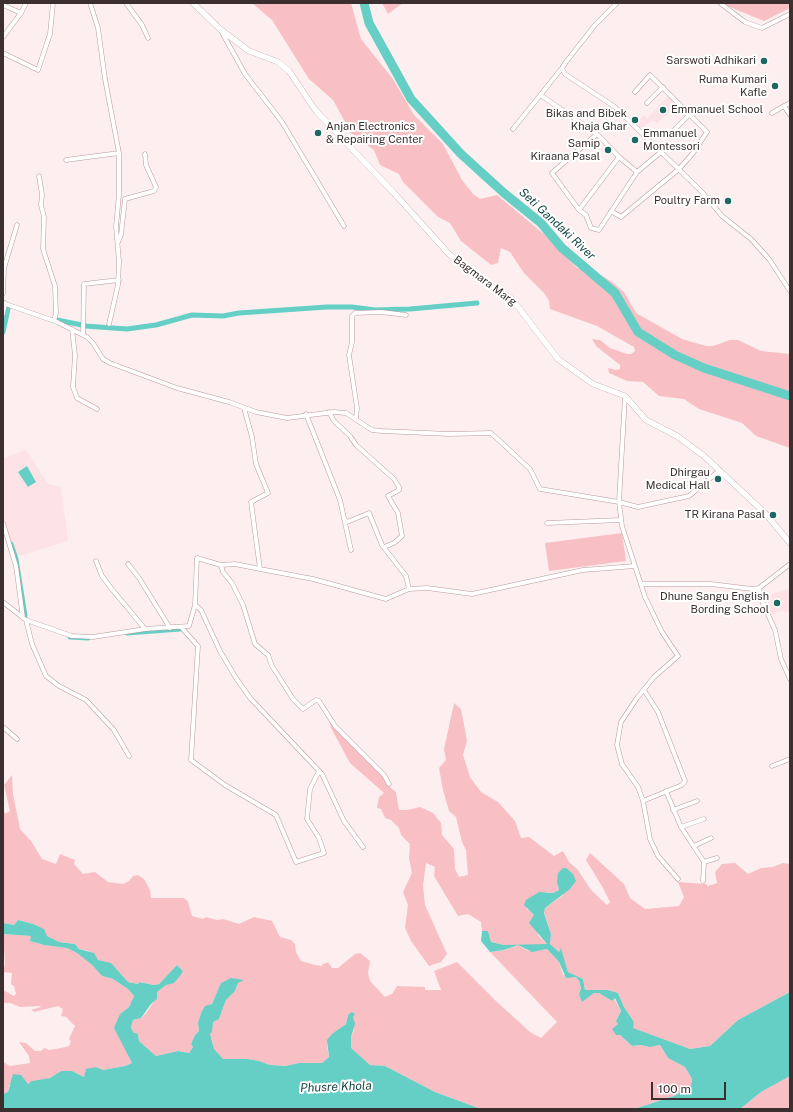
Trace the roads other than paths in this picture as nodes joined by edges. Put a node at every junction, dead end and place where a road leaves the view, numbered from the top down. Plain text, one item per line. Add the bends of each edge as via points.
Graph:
1 (26, 3) edge
2 (52, 3) edge
3 (90, 3) edge
4 (126, 3) edge
5 (192, 3) edge
6 (616, 3) edge
7 (720, 3) edge
8 (3, 5) edge
9 (21, 13) junction
10 (790, 14) edge
11 (220, 29) junction
12 (3, 37) edge
13 (148, 38) dead end
14 (3, 53) edge
15 (562, 68) junction
16 (663, 87) junction
17 (635, 92) dead end
18 (542, 96) junction
19 (647, 103) dead end
20 (790, 103) edge
21 (784, 106) junction
22 (772, 113) dead end
23 (688, 115) junction
24 (790, 115) edge
25 (513, 129) dead end
26 (675, 129) dead end
27 (597, 134) junction
28 (661, 152) junction
29 (119, 153) junction
30 (146, 154) dead end
31 (619, 157) junction
32 (66, 160) dead end
33 (678, 169) junction
34 (637, 172) junction
35 (39, 176) dead end
36 (579, 210) junction
37 (612, 212) junction
38 (16, 225) dead end
39 (344, 226) dead end
40 (118, 243) junction
41 (118, 280) junction
42 (790, 291) edge
43 (3, 294) edge
44 (4, 303) edge
45 (3, 314) edge
46 (406, 316) dead end
47 (54, 321) junction
48 (109, 324) dead end
49 (72, 329) junction
50 (83, 335) junction
51 (624, 396) junction
52 (244, 408) junction
53 (97, 409) dead end
54 (329, 412) junction
55 (306, 414) junction
56 (356, 418) junction
57 (720, 470) junction
58 (619, 502) junction
59 (344, 518) junction
60 (621, 520) junction
61 (3, 523) edge
62 (547, 523) dead end
63 (790, 543) edge
64 (384, 548) junction
65 (351, 550) dead end
66 (96, 561) dead end
67 (128, 564) dead end
68 (790, 564) edge
69 (221, 565) junction
70 (635, 566) junction
71 (260, 569) junction
72 (641, 584) junction
73 (760, 588) junction
74 (409, 589) junction
75 (3, 602) edge
76 (195, 605) junction
77 (24, 619) junction
78 (182, 627) junction
79 (170, 628) junction
80 (145, 629) junction
81 (790, 679) edge
82 (644, 690) junction
83 (3, 727) edge
84 (17, 739) dead end
85 (129, 756) dead end
86 (790, 759) edge
87 (772, 766) dead end
88 (319, 771) junction
89 (388, 784) dead end
90 (666, 791) junction
91 (643, 801) junction
92 (697, 801) dead end
93 (674, 810) junction
94 (704, 819) dead end
95 (681, 827) junction
96 (711, 838) dead end
97 (694, 846) junction
98 (363, 847) dead end
99 (717, 858) dead end
100 (704, 862) junction
101 (678, 879) dead end
102 (703, 881) dead end

1 - 9 street
2 - 14 street via 50,34 38,70
3 - 29 street via 98,28
4 - 13 street
5 - 11 main road, Bagmara Marg
6 - 15 street via 594,24
7 - 10 street via 745,22 762,28
8 - 9 street
9 - 12 street
11 - 39 street via 245,74 282,122
11 - 51 main road, Bagmara Marg via 249,51 278,62 289,71 316,111 448,254 471,273 512,299 558,359 593,384
15 - 18 street
15 - 28 street via 565,74 615,107
16 - 17 street via 650,74
16 - 19 street
16 - 23 street
18 - 25 street
18 - 27 street
20 - 21 street
21 - 22 street
21 - 24 street
23 - 26 street
23 - 33 street via 707,132
27 - 31 street
27 - 36 street via 552,173
28 - 33 street
28 - 34 street
29 - 32 street
29 - 40 street via 116,227
30 - 40 street via 146,165 156,187 154,191 125,199
31 - 34 street
31 - 36 street
33 - 37 street via 621,217
33 - 42 street via 722,216 751,239 769,259
34 - 37 street
35 - 47 street via 44,218 43,249 54,286
36 - 37 street via 586,215 591,228 599,230
38 - 43 street via 4,268
40 - 41 street
41 - 48 street
41 - 50 street via 84,284
44 - 45 street
44 - 47 street
46 - 56 street via 381,312 355,313 352,316 349,355 357,408
47 - 49 street
49 - 50 street
49 - 53 street via 75,355 73,387 77,398
50 - 52 street via 94,343 104,359 110,363 177,388
51 - 57 main road, Bagmara Marg via 646,420 677,436
51 - 58 street
52 - 55 street via 273,417 287,418
52 - 71 street via 256,464 268,493 251,502
54 - 55 street
54 - 56 street via 346,413
54 - 64 street via 356,445 394,478 399,487 399,490 388,496 398,513 402,536
55 - 59 street via 333,480
56 - 58 street via 372,430 449,434 491,433 530,469 540,489
57 - 58 street via 689,496 638,507
57 - 63 main road, Bagmara Marg via 765,513
58 - 60 street
59 - 64 street via 347,522 369,513
59 - 65 street
60 - 62 street
60 - 70 street
61 - 77 street via 16,566
64 - 74 street via 406,576
66 - 80 street via 102,576
67 - 79 street
68 - 73 street
69 - 71 street via 235,564
69 - 76 street via 197,558
69 - 89 street via 243,605 255,644 268,655 293,699 303,709 316,700 319,701 335,726 384,774
70 - 72 street
70 - 74 street via 582,570 472,594 427,588
71 - 74 street via 312,579 386,600
72 - 73 street via 711,584
72 - 82 street via 653,615 678,656 654,677
73 - 81 street via 762,601 775,630 781,659
75 - 77 street
76 - 78 street via 189,626
76 - 88 street via 201,610 220,651 251,699
77 - 80 street via 72,636 93,637
77 - 85 street via 46,676 86,700 114,730
78 - 79 street
78 - 88 street via 198,646 190,760 225,785 276,815 296,862 324,854 319,838 307,819 310,789
79 - 80 street
82 - 90 street via 658,712 684,781
82 - 91 street via 621,722 617,745 622,764 638,787
83 - 84 street
86 - 87 street
88 - 98 street via 344,821
90 - 91 street
90 - 93 street
91 - 101 street via 650,839 658,856
92 - 93 street
93 - 95 street
94 - 95 street
95 - 97 street
96 - 97 street
97 - 100 street
99 - 100 street
100 - 102 street

